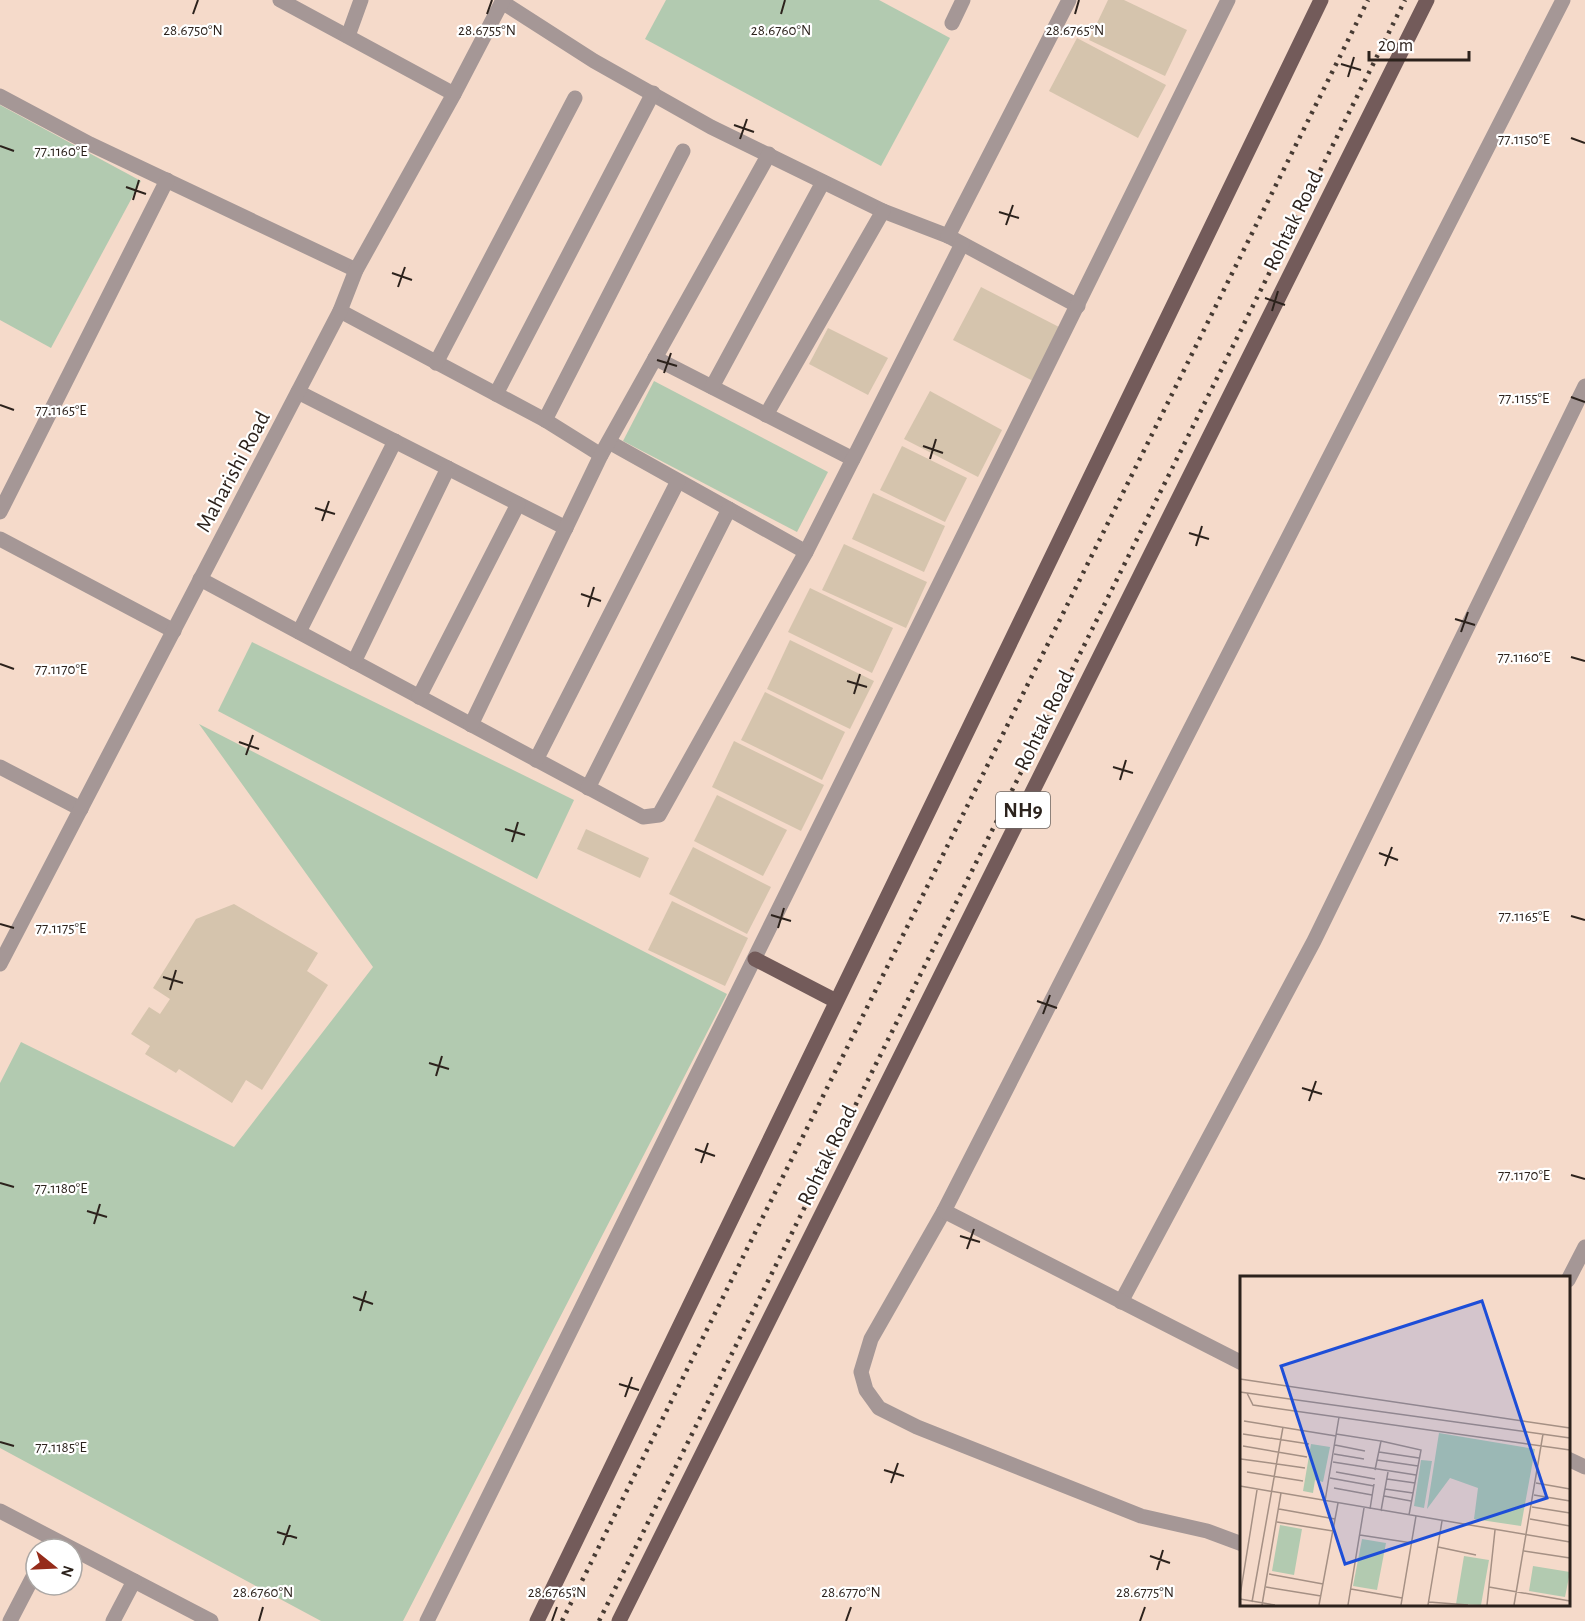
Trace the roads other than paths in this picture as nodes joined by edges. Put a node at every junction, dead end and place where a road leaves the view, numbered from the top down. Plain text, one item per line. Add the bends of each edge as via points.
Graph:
1 (280, 0) edge
2 (361, 0) edge
3 (963, 0) edge
4 (1070, 0) edge
5 (1228, 0) edge
6 (1321, 0) edge
7 (1426, 0) edge
8 (1563, 0) edge
9 (503, 1) edge
10 (952, 23) dead end
11 (348, 36) junction
12 (653, 93) junction
13 (454, 94) junction
14 (0, 96) edge
15 (575, 98) dead end
16 (683, 151) dead end
17 (769, 154) junction
18 (167, 180) junction
19 (823, 182) junction
20 (883, 211) junction
21 (948, 236) junction
22 (962, 244) junction
23 (356, 270) junction
24 (1078, 306) junction
25 (340, 311) junction
26 (655, 358) junction
27 (436, 363) junction
28 (1585, 386) edge
29 (712, 387) junction
30 (298, 392) junction
31 (496, 394) junction
32 (766, 415) junction
33 (545, 420) junction
34 (395, 441) junction
35 (605, 449) junction
36 (853, 459) junction
37 (448, 468) junction
38 (678, 480) junction
39 (518, 504) junction
40 (729, 509) junction
41 (0, 512) edge
42 (566, 528) junction
43 (0, 539) edge
44 (806, 552) junction
45 (200, 579) junction
46 (174, 631) junction
47 (298, 632) junction
48 (354, 662) junction
49 (418, 697) junction
50 (471, 725) junction
51 (536, 760) junction
52 (0, 767) edge
53 (588, 788) junction
54 (81, 809) junction
55 (754, 959) junction
56 (0, 964) edge
57 (836, 1001) junction
58 (944, 1211) junction
59 (1585, 1247) edge
60 (1570, 1278) edge
61 (1121, 1302) junction
62 (1240, 1362) edge
63 (1570, 1460) edge
64 (1585, 1467) edge
65 (0, 1511) edge
66 (39, 1537) edge
67 (1240, 1543) edge
68 (84, 1559) edge
69 (134, 1581) junction
70 (24, 1594) edge
71 (10, 1621) edge
72 (113, 1621) edge
73 (211, 1621) edge
74 (427, 1621) edge
75 (537, 1621) edge
76 (619, 1621) edge

1 - 11 street
2 - 11 street
3 - 10 street
4 - 21 street
5 - 24 street
6 - 57 main road
7 - 76 main road, Rohtak Road / NH9
8 - 58 street
9 - 12 street via 594,61
9 - 13 street, Maharishi Road
11 - 13 street
12 - 17 street via 711,127
12 - 31 street
13 - 23 street, Maharishi Road
14 - 18 street
15 - 27 street
16 - 33 street
17 - 19 street
17 - 26 street
18 - 23 street
18 - 41 street
19 - 20 street
19 - 29 street
20 - 21 street
20 - 32 street
21 - 22 street
22 - 24 street
22 - 36 street
23 - 25 street, Maharishi Road
24 - 55 street
25 - 27 street
25 - 30 street, Maharishi Road
26 - 29 street
26 - 35 street
27 - 31 street
28 - 61 street via 1314,941
29 - 32 street
30 - 34 street
30 - 45 street, Maharishi Road
31 - 33 street
32 - 36 street
33 - 35 street
34 - 37 street
34 - 47 street
35 - 38 street
35 - 42 street
36 - 44 street
37 - 39 street
37 - 48 street
38 - 40 street
38 - 51 street
39 - 42 street
39 - 49 street
40 - 44 street
40 - 53 street
42 - 50 street
43 - 46 street
44 - 53 street via 659,815 643,817
45 - 46 street, Maharishi Road
45 - 47 street
46 - 54 street, Maharishi Road
47 - 48 street
48 - 49 street
49 - 50 street
50 - 51 street
51 - 53 street
52 - 54 street
54 - 56 street, Maharishi Road
55 - 57 main road
55 - 74 street
57 - 75 main road
58 - 61 street
58 - 67 street via 871,1339 861,1372 866,1390 879,1408 917,1427 1141,1516 1207,1531
59 - 60 street
61 - 62 street
63 - 64 street
65 - 66 street
68 - 69 street
69 - 72 street
69 - 73 street
70 - 71 street

